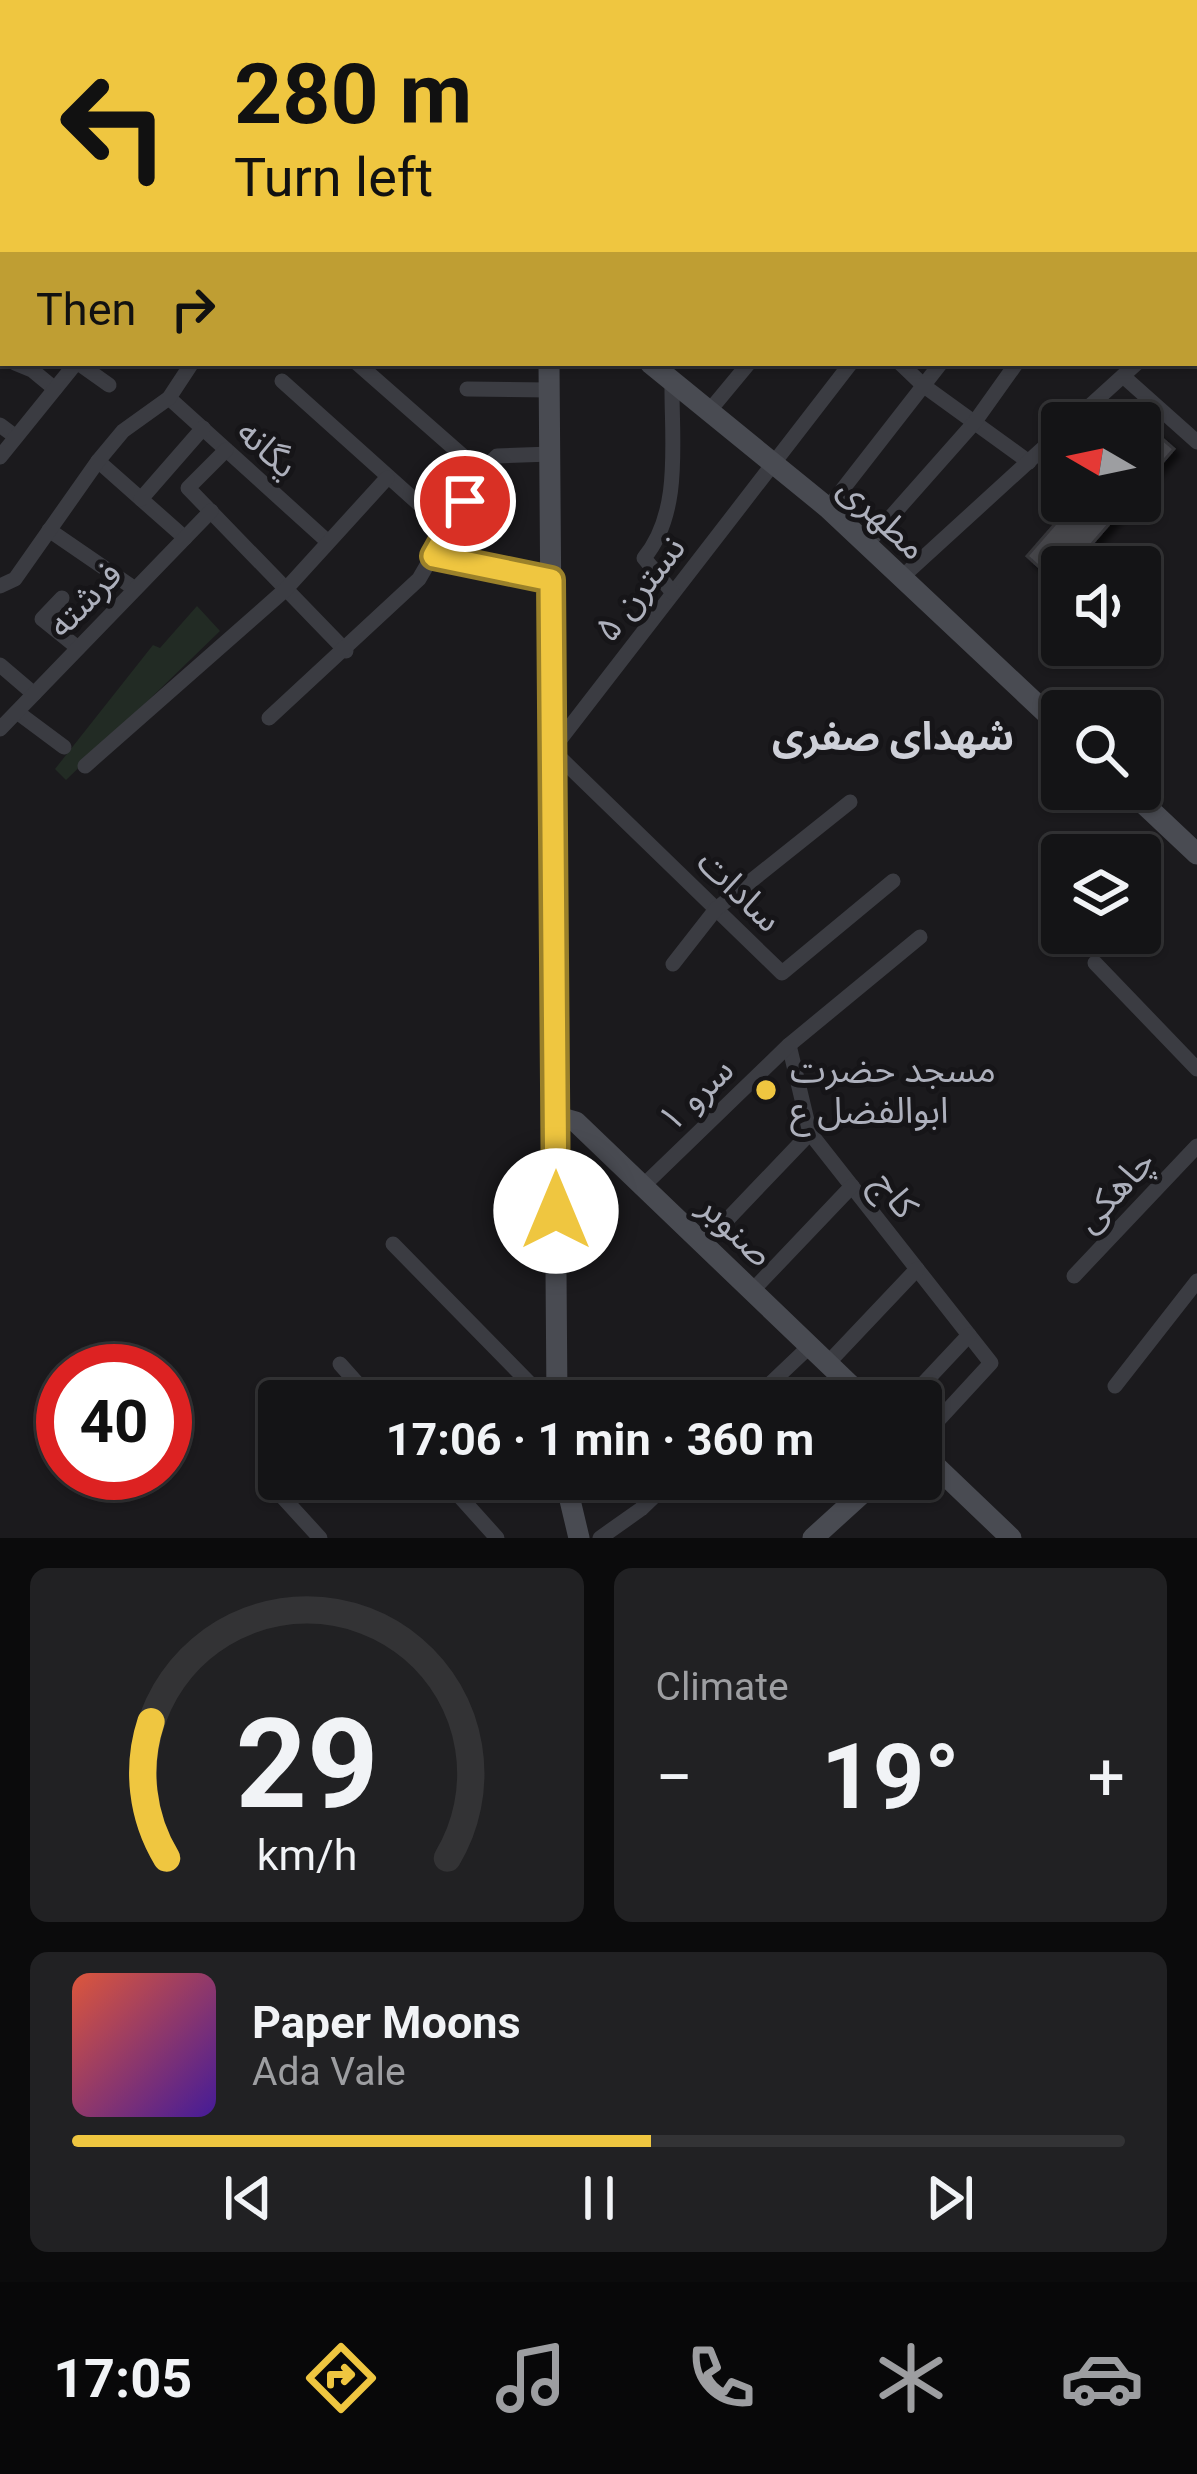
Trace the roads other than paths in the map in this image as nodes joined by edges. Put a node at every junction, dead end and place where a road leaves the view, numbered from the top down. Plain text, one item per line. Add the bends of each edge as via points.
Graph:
1 (22, 366) edge
2 (74, 366) edge
3 (81, 366) edge
4 (190, 366) edge
5 (548, 366) edge
6 (654, 366) edge
7 (747, 366) edge
8 (849, 366) edge
9 (903, 366) edge
10 (939, 366) edge
11 (1015, 366) edge
12 (1134, 366) edge
13 (378, 370) edge
14 (1123, 376) junction
15 (282, 380) dead end
16 (672, 380) junction
17 (109, 385) dead end
18 (924, 386) junction
19 (55, 389) junction
20 (466, 389) dead end
21 (549, 390) junction
22 (169, 398) junction
23 (1094, 402) edge
24 (710, 410) junction
25 (974, 423) junction
26 (0, 425) edge
27 (202, 428) junction
28 (16, 437) junction
29 (1197, 442) edge
30 (226, 450) junction
31 (1041, 451) edge
32 (551, 454) junction
33 (0, 457) edge
34 (98, 461) junction
35 (1029, 462) junction
36 (774, 463) junction
37 (481, 472) junction
38 (386, 478) junction
39 (141, 499) junction
40 (828, 508) junction
41 (211, 512) junction
42 (49, 530) junction
43 (448, 530) junction
44 (185, 538) junction
45 (327, 541) junction
46 (866, 545) junction
47 (434, 556) junction
48 (901, 578) junction
49 (551, 580) junction
50 (0, 586) edge
51 (286, 589) junction
52 (135, 590) junction
53 (674, 593) junction
54 (62, 598) dead end
55 (78, 648) junction
56 (346, 651) junction
57 (0, 665) edge
58 (34, 694) junction
59 (1041, 708) edge
60 (17, 712) junction
61 (269, 718) dead end
62 (0, 729) edge
63 (64, 747) dead end
64 (552, 750) junction
65 (85, 766) dead end
66 (850, 802) dead end
67 (1150, 810) edge
68 (1197, 854) edge
69 (893, 881) dead end
70 (716, 909) junction
71 (920, 937) dead end
72 (1095, 963) dead end
73 (673, 964) dead end
74 (789, 1045) junction
75 (1197, 1070) edge
76 (555, 1117) junction
77 (810, 1133) junction
78 (1197, 1146) edge
79 (643, 1186) junction
80 (852, 1186) junction
81 (393, 1244) dead end
82 (704, 1244) junction
83 (917, 1269) junction
84 (1074, 1276) dead end
85 (1197, 1281) edge
86 (752, 1291) junction
87 (969, 1335) junction
88 (810, 1346) junction
89 (828, 1363) junction
90 (340, 1364) dead end
91 (354, 1380) edge
92 (526, 1380) edge
93 (557, 1380) edge
94 (774, 1380) edge
95 (845, 1380) edge
96 (927, 1380) edge
97 (1115, 1386) dead end
98 (942, 1416) edge
99 (942, 1472) edge
100 (285, 1500) edge
101 (463, 1500) edge
102 (570, 1500) edge
103 (650, 1500) edge
104 (854, 1500) edge
105 (320, 1538) edge
106 (497, 1538) edge
107 (579, 1538) edge
108 (600, 1538) edge
109 (813, 1538) edge
110 (1011, 1538) edge

1 - 19 street
2 - 19 street
3 - 17 street
4 - 22 street
5 - 21 street
6 - 16 street, مطهری
7 - 24 street
8 - 36 street, نسترن ۵
9 - 18 street
10 - 18 street
11 - 25 street
12 - 14 street
13 - 37 street
14 - 23 street
14 - 29 street
15 - 38 street
16 - 24 street, مطهری
16 - 53 street via 670,501 644,558
18 - 25 street
18 - 40 street
19 - 28 street
20 - 21 street
21 - 32 street
22 - 27 street, یگانه
22 - 34 street
24 - 36 street, مطهری
25 - 35 street
25 - 46 street
26 - 28 street
27 - 30 street, یگانه
27 - 39 street
28 - 33 street
30 - 41 street via 188,488
30 - 45 street, یگانه
31 - 35 street
32 - 37 street via 497,456
32 - 49 street
34 - 39 street
34 - 42 street
35 - 48 street
36 - 40 street, مطهری
36 - 53 street, نسترن ۵
37 - 43 street
38 - 43 street
38 - 45 street
39 - 44 street
40 - 46 street, مطهری
41 - 44 street, فرشته
41 - 51 street
42 - 50 street via 15,579
42 - 52 street
43 - 47 street
44 - 52 street, فرشته
45 - 51 street
46 - 48 street, مطهری
47 - 49 street
47 - 56 street
48 - 59 street, مطهری
49 - 64 street
51 - 56 street
51 - 65 street
52 - 55 street, فرشته
53 - 64 street, نسترن ۵
54 - 55 street via 42,620
55 - 58 street, فرشته
56 - 61 street
57 - 58 street
58 - 60 street, فرشته
60 - 62 street, فرشته
60 - 63 street
64 - 70 street, سادات
64 - 76 street
66 - 70 street
67 - 68 street
69 - 70 street, سادات via 782,973
70 - 73 street
71 - 74 street, سرو ۱
72 - 75 street
74 - 77 street, کاج
74 - 79 street, سرو ۱
76 - 79 street, صنوبر via 576,1122
76 - 93 street
77 - 80 street, کاج
77 - 82 street
78 - 84 street, چاهکی
79 - 82 street, صنوبر
80 - 83 street, کاج
80 - 86 street
81 - 92 street
82 - 86 street, صنوبر
83 - 87 street, کاج
83 - 89 street
85 - 97 street
86 - 88 street, صنوبر
87 - 96 street
87 - 98 street, کاج via 991,1363
88 - 89 street, صنوبر
88 - 94 street
89 - 95 street, صنوبر
90 - 91 street
99 - 110 street
100 - 105 street
101 - 106 street
102 - 107 street
103 - 108 street
104 - 109 street

